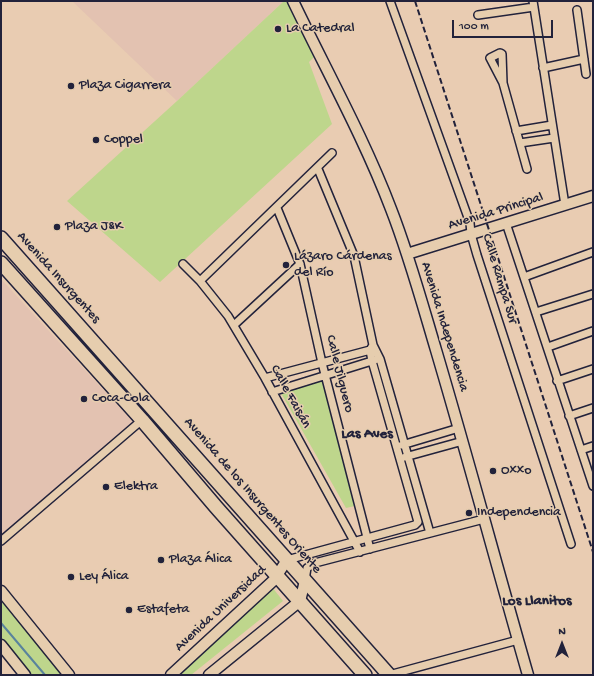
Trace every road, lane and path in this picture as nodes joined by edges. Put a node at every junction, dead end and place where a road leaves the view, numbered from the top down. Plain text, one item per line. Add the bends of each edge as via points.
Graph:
1 (293, 1) edge
2 (390, 1) edge
3 (533, 4) edge
4 (577, 10) dead end
5 (478, 15) dead end
6 (584, 59) junction
7 (543, 68) junction
8 (586, 74) dead end
9 (503, 83) dead end
10 (552, 125) junction
11 (516, 130) junction
12 (554, 138) junction
13 (520, 143) junction
14 (332, 153) dead end
15 (318, 169) junction
16 (527, 169) dead end
17 (593, 196) edge
18 (565, 205) junction
19 (277, 208) junction
20 (506, 223) junction
21 (471, 234) junction
22 (4, 244) edge
23 (593, 252) edge
24 (407, 254) junction
25 (1, 263) edge
26 (183, 264) dead end
27 (300, 264) junction
28 (27, 268) junction
29 (524, 277) junction
30 (15, 279) junction
31 (200, 281) junction
32 (593, 294) edge
33 (536, 312) junction
34 (234, 325) junction
35 (593, 331) edge
36 (90, 339) junction
37 (548, 347) junction
38 (373, 348) junction
39 (79, 349) junction
40 (380, 359) junction
41 (372, 361) junction
42 (322, 363) junction
43 (593, 370) edge
44 (326, 376) junction
45 (265, 378) junction
46 (557, 381) junction
47 (272, 392) junction
48 (593, 408) edge
49 (569, 416) junction
50 (142, 420) junction
51 (459, 428) junction
52 (464, 441) junction
53 (406, 443) junction
54 (593, 446) edge
55 (396, 447) junction
56 (581, 450) junction
57 (409, 455) junction
58 (399, 459) junction
59 (593, 484) edge
60 (208, 504) dead end
61 (484, 519) junction
62 (430, 532) junction
63 (368, 537) junction
64 (1, 541) edge
65 (356, 541) junction
66 (571, 544) dead end
67 (370, 549) junction
68 (360, 552) junction
69 (286, 560) junction
70 (275, 578) junction
71 (305, 581) junction
72 (1, 591) edge
73 (298, 603) junction
74 (518, 640) junction
75 (3, 652) edge
76 (25, 675) edge
77 (69, 675) edge
78 (171, 675) edge
79 (209, 675) edge
80 (365, 675) edge
81 (389, 675) edge
82 (528, 675) edge

1 - 24 main road, Avenida Independencia via 369,156
2 - 21 street, Calle Rampa Sur via 470,224
3 - 5 street
3 - 7 street
4 - 6 street
6 - 7 street
6 - 8 street
7 - 10 street
9 - 11 street
10 - 11 street
10 - 12 street
11 - 13 street
12 - 13 street
12 - 18 street
13 - 16 street
14 - 15 street
15 - 19 street
15 - 38 street via 354,256
17 - 18 main road, Avenida Principal
18 - 20 main road, Avenida Principal
19 - 27 street, Calle Jilguero
19 - 31 street
20 - 21 main road, Avenida Principal
20 - 29 street
21 - 24 main road, Avenida Principal
21 - 66 street, Calle Rampa Sur
22 - 28 highway, Avenida Insurgentes
23 - 29 street
24 - 51 main road, Avenida Independencia
25 - 30 highway
26 - 31 street, Calle Faisán
27 - 34 street
27 - 42 street, Calle Jilguero
28 - 30 highway
28 - 36 highway, Avenida Insurgentes
29 - 33 street
30 - 39 highway
31 - 34 street, Calle Faisán
32 - 33 street
33 - 37 street
34 - 45 street, Calle Faisán
35 - 37 street
36 - 39 highway
36 - 69 highway, Avenida de los Insurgentes Oriente
37 - 46 street
38 - 40 street
38 - 41 street
38 - 42 street
39 - 50 highway
40 - 41 street
40 - 53 street
41 - 44 street
41 - 55 street
42 - 44 street, Calle Jilguero
42 - 45 street
43 - 46 street
44 - 47 street
44 - 63 street, Calle Jilguero
45 - 47 street, Calle Faisán
46 - 49 street
47 - 65 street, Calle Faisán
48 - 49 street
49 - 56 street
50 - 64 street
50 - 70 highway
51 - 52 main road, Avenida Independencia
51 - 53 street
52 - 57 street
52 - 61 main road, Avenida Independencia
53 - 55 street
53 - 57 street
54 - 56 street
55 - 58 street
56 - 59 street
57 - 58 street
57 - 62 street
58 - 63 street via 418,522 415,525
60 - 70 street
61 - 62 street
61 - 74 main road, Avenida Independencia
62 - 67 street
63 - 65 street
63 - 67 street, Calle Jilguero
65 - 68 street, Calle Faisán
65 - 69 street
67 - 68 street
68 - 71 street via 309,566
69 - 70 main road, Avenida Universidad
69 - 71 highway, Avenida de los Insurgentes Oriente
70 - 73 highway
70 - 78 main road, Avenida Universidad
71 - 73 main road
71 - 81 highway, Avenida de los Insurgentes Oriente
72 - 77 main road
73 - 79 main road
73 - 80 highway
74 - 81 street
74 - 82 main road, Avenida Independencia
75 - 76 main road

